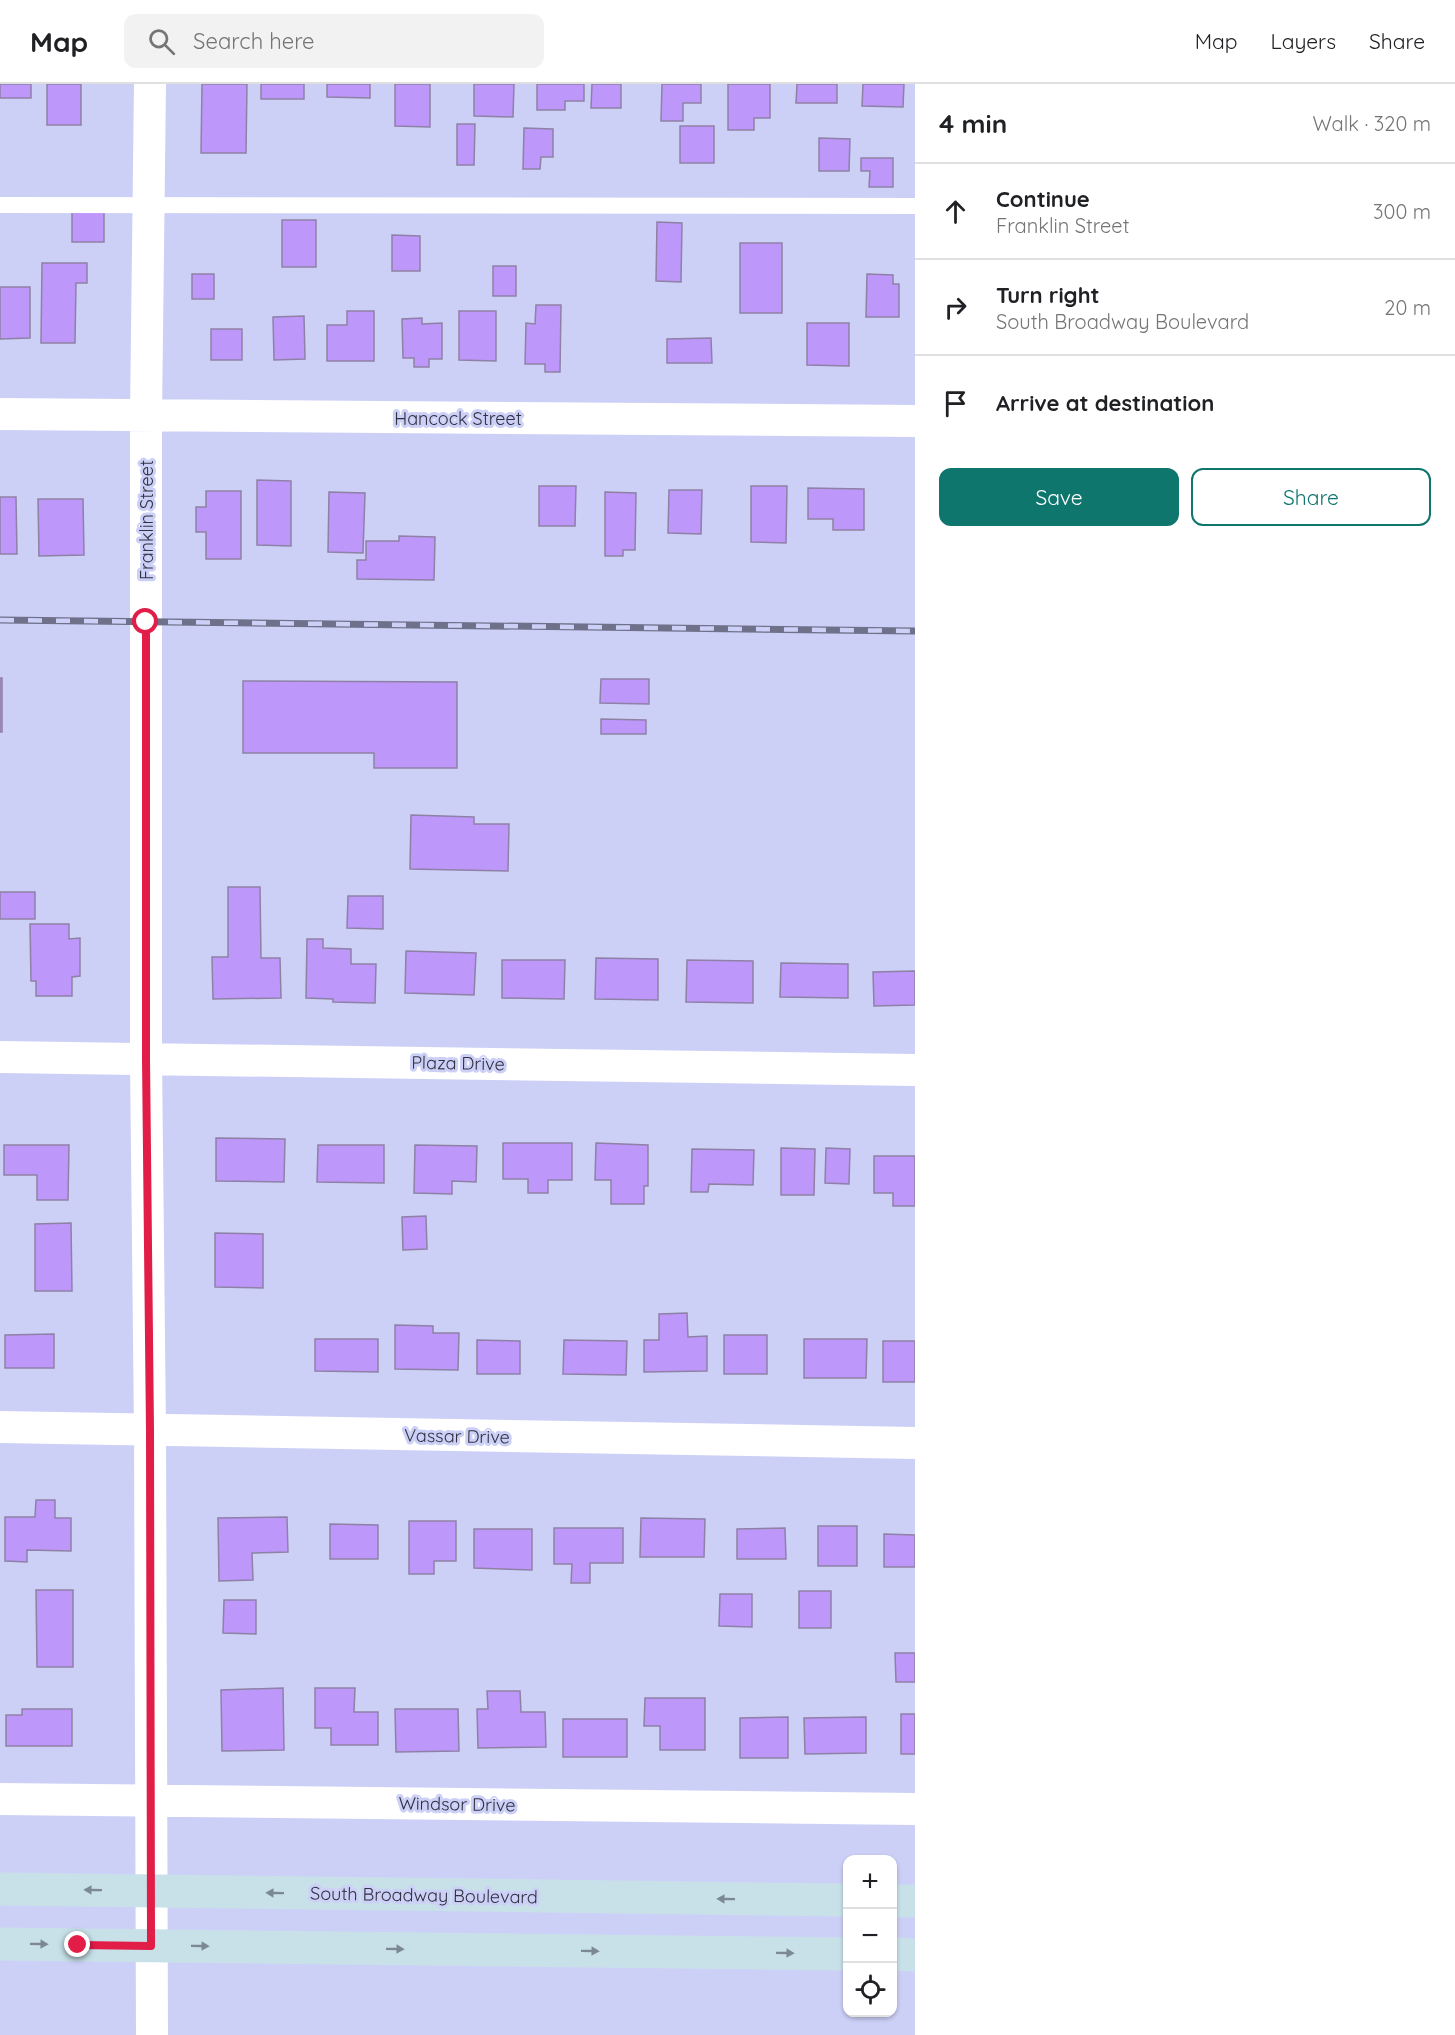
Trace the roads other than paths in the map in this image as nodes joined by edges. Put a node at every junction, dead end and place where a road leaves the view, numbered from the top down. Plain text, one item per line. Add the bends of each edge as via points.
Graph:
1 (150, 84) edge
2 (0, 205) edge
3 (148, 206) junction
4 (915, 206) edge
5 (0, 414) edge
6 (146, 416) junction
7 (915, 421) edge
8 (0, 1057) edge
9 (146, 1059) junction
10 (915, 1070) edge
11 (0, 1428) edge
12 (150, 1431) junction
13 (915, 1443) edge
14 (0, 1799) edge
15 (150, 1801) junction
16 (915, 1809) edge
17 (0, 1889) edge
18 (152, 1891) junction
19 (843, 1900) edge
20 (897, 1901) edge
21 (915, 1901) edge
22 (0, 1944) edge
23 (151, 1946) junction
24 (843, 1954) edge
25 (897, 1954) edge
26 (915, 1955) edge
27 (152, 2035) edge

1 - 3 street, Franklin Street
2 - 3 lane
3 - 4 lane
3 - 6 street, Franklin Street
5 - 6 street, Hancock Street
6 - 7 street, Hancock Street
6 - 9 street, Franklin Street
8 - 9 street, Plaza Drive
9 - 10 street, Plaza Drive
9 - 12 street, Franklin Street
11 - 12 street, Vassar Drive
12 - 13 street, Vassar Drive
12 - 15 street, Franklin Street
14 - 15 street, Windsor Drive
15 - 16 street, Windsor Drive
15 - 18 street, Franklin Street
18 -> 17 main road, South Broadway Boulevard
19 -> 18 main road, South Broadway Boulevard
18 - 23 street, Franklin Street
20 - 21 main road
22 -> 23 main road
23 -> 24 main road
23 - 27 street, Franklin Street
25 - 26 main road

